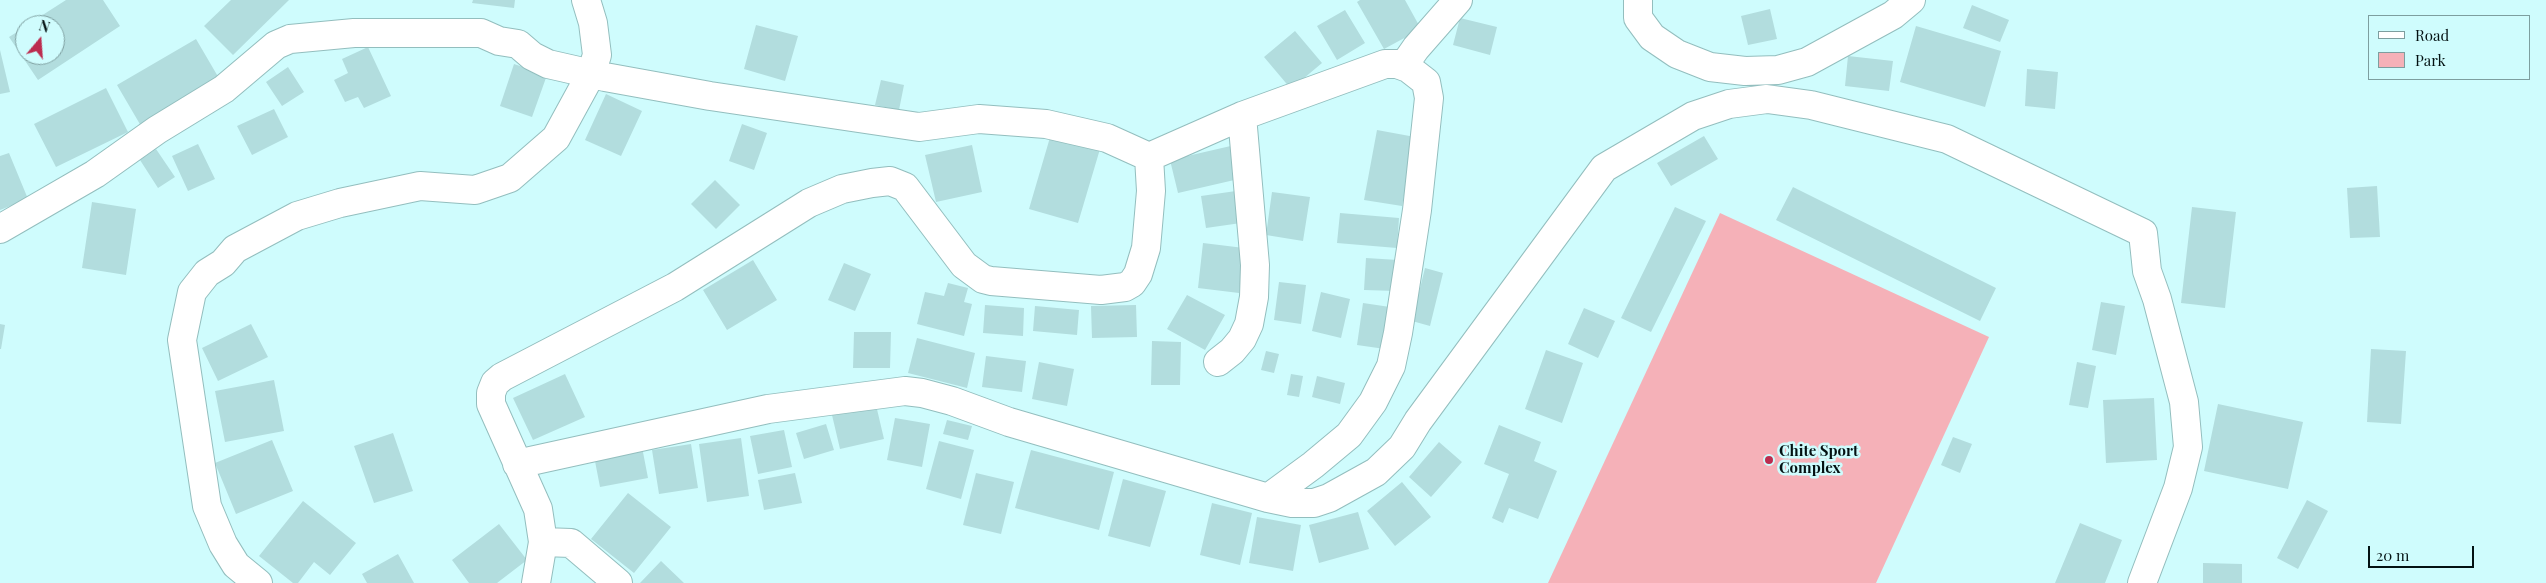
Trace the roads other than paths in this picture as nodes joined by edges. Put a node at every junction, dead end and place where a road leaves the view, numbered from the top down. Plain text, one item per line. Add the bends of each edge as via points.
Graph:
1 (586, 0) edge
2 (1458, 0) edge
3 (1638, 0) edge
4 (1911, 0) edge
5 (1408, 68) junction
6 (591, 74) junction
7 (1242, 116) junction
8 (1149, 158) junction
9 (0, 229) edge
10 (1218, 362) dead end
11 (518, 464) junction
12 (1268, 498) junction
13 (543, 542) junction
14 (258, 583) edge
15 (536, 583) edge
16 (618, 583) edge
17 (2142, 583) edge

1 - 6 street via 597,55
2 - 5 street via 1416,48 1409,58
3 - 4 street via 1638,18 1652,37 1677,54 1710,67 1745,71 1778,70 1807,62 1892,15
5 - 7 street via 1385,64
5 - 12 street via 1426,82 1429,98 1417,210 1390,366 1374,402 1349,435
6 - 8 street via 719,98 919,127 979,118 1046,124 1107,138
6 - 9 street via 548,64 518,44 499,41 481,33 354,33 290,39 276,45 224,89 157,130 95,174
6 - 14 street via 556,138 510,178 475,190 420,186 340,202 297,216 235,249 223,263 207,273 192,292 182,340 207,506 236,565
7 - 8 street
7 - 10 street via 1255,265 1254,297 1249,324 1242,339
8 - 11 street via 1152,183 1150,214 1142,263 1132,283 1116,289 991,281 975,275 939,234 908,191 895,182 872,183 826,195 675,286 495,383 491,404
11 - 12 street via 768,409 905,391 952,401 1009,422
11 - 13 street via 538,509
12 - 17 street via 1292,503 1314,503 1329,498 1376,472 1402,447 1418,420 1604,168 1693,116 1729,104 1767,99 1811,104 1947,138 2143,233 2147,271 2184,402 2188,447 2178,488
13 - 15 street
13 - 16 street via 571,543

